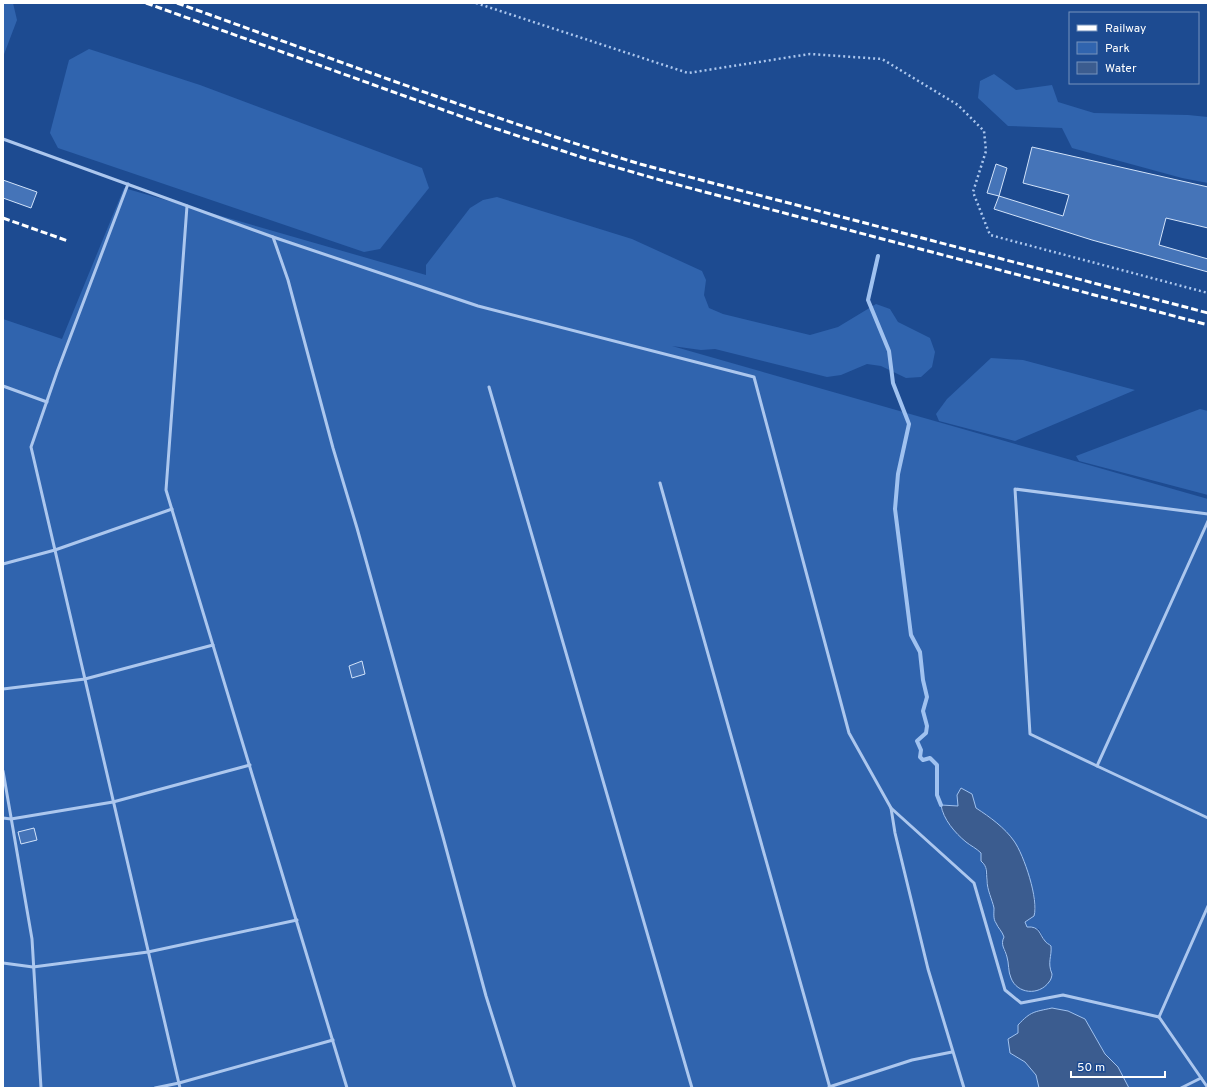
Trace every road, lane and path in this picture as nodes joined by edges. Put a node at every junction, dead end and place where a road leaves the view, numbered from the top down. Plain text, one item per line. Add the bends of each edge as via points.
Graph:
1 (476, 3) edge
2 (3, 139) edge
3 (128, 184) junction
4 (187, 206) junction
5 (273, 237) junction
6 (1208, 293) edge
7 (3, 386) edge
8 (489, 387) dead end
9 (47, 402) junction
10 (660, 483) dead end
11 (172, 509) junction
12 (1208, 514) edge
13 (1208, 520) edge
14 (55, 550) junction
15 (3, 564) edge
16 (213, 645) junction
17 (85, 679) junction
18 (3, 689) edge
19 (250, 765) junction
20 (1097, 766) junction
21 (3, 771) edge
22 (113, 802) junction
23 (891, 808) junction
24 (3, 818) edge
25 (1208, 818) edge
26 (11, 819) junction
27 (1208, 906) edge
28 (297, 920) junction
29 (148, 952) junction
30 (3, 963) edge
31 (33, 967) junction
32 (1159, 1018) junction
33 (333, 1040) junction
34 (952, 1052) junction
35 (1201, 1078) junction
36 (179, 1083) junction
37 (40, 1088) edge
38 (155, 1088) edge
39 (180, 1088) edge
40 (347, 1088) edge
41 (515, 1088) edge
42 (692, 1088) edge
43 (829, 1088) edge
44 (964, 1088) edge
45 (1181, 1088) edge
46 (1208, 1088) edge

1 - 6 path via 688,73 810,54 882,59 958,105 984,132 986,151 973,192 990,235
2 - 3 lane
3 - 4 lane
3 - 9 lane
4 - 5 lane
4 - 11 lane via 166,490
5 - 23 lane via 478,306 754,377 849,733
5 - 41 lane via 288,280 486,996
7 - 9 lane
8 - 42 lane
9 - 14 lane via 31,448
10 - 43 lane
11 - 14 lane
11 - 16 lane
12 - 20 lane via 1015,489 1030,734
13 - 20 lane
14 - 15 lane
14 - 17 lane
16 - 17 lane
16 - 19 lane
17 - 18 lane
17 - 22 lane
19 - 22 lane
19 - 28 lane
20 - 25 lane
21 - 26 lane
22 - 26 lane
22 - 29 lane
23 - 32 lane via 974,883 1005,990 1020,1003 1063,995
23 - 34 lane via 928,969
24 - 26 lane
26 - 31 lane via 32,939
27 - 32 lane
28 - 29 lane
28 - 33 lane
29 - 31 lane
29 - 36 lane
30 - 31 lane
31 - 37 lane
32 - 35 lane
33 - 36 lane
33 - 40 lane
34 - 43 lane via 912,1060
34 - 44 lane
35 - 45 lane
35 - 46 lane
36 - 38 lane
36 - 39 lane

